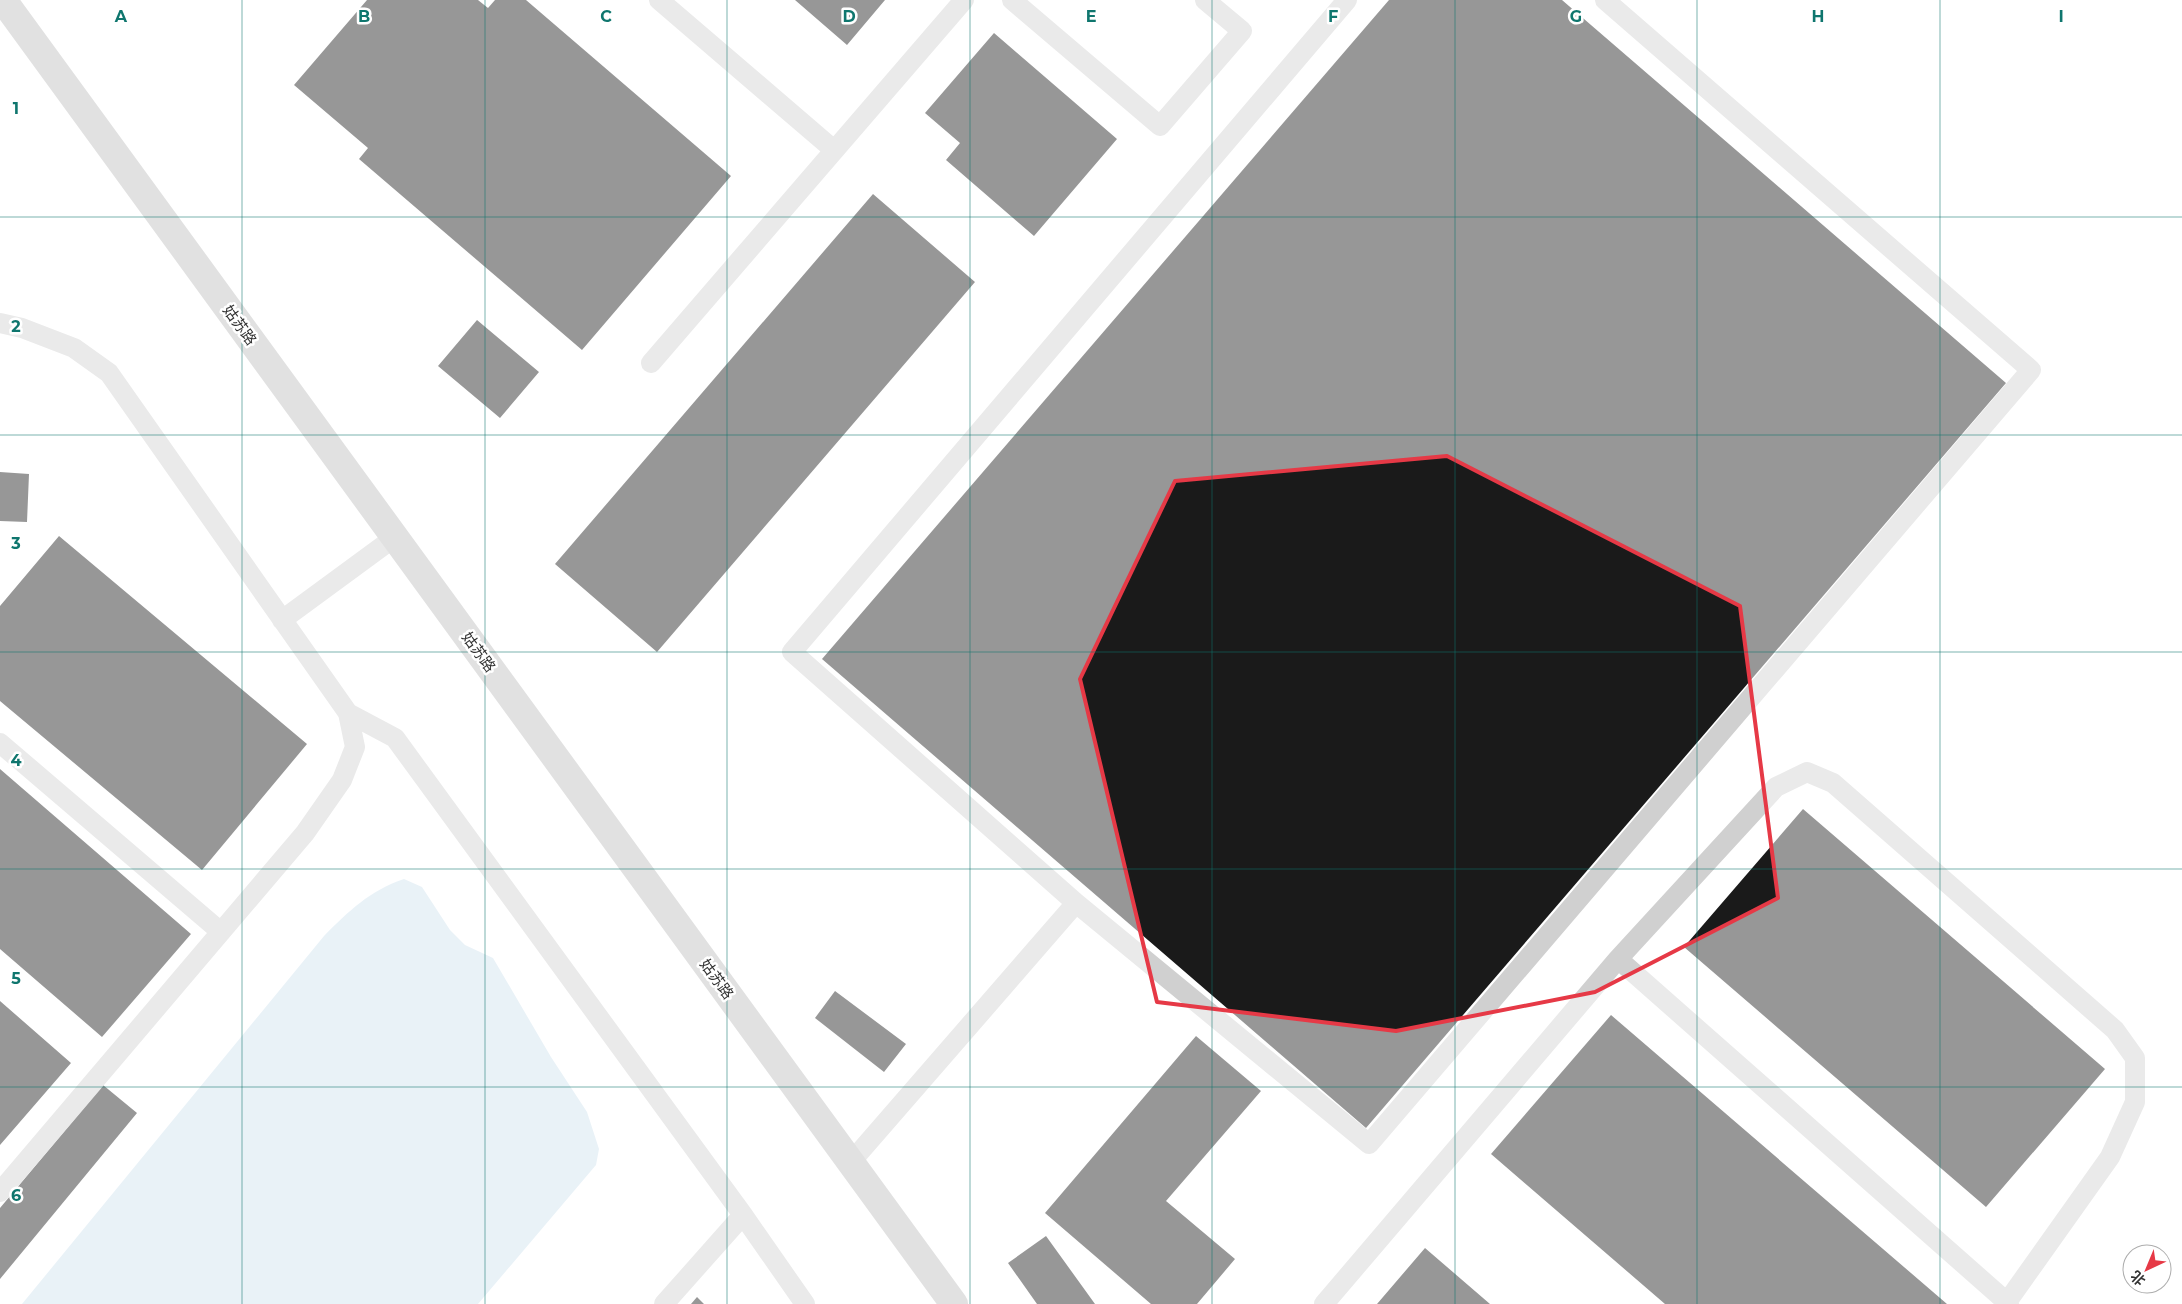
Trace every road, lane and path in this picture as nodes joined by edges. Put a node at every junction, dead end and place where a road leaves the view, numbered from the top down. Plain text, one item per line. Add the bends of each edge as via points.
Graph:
1 (3, 0) edge
2 (659, 0) edge
3 (964, 0) edge
4 (1012, 0) edge
5 (1205, 0) edge
6 (1347, 0) edge
7 (1605, 0) edge
8 (834, 150) junction
9 (0, 323) edge
10 (651, 362) dead end
11 (395, 537) junction
12 (282, 620) junction
13 (348, 713) junction
14 (0, 743) edge
15 (1076, 903) junction
16 (221, 932) junction
17 (1618, 959) junction
18 (851, 1162) junction
19 (0, 1192) edge
20 (743, 1215) junction
21 (2008, 1303) edge
22 (664, 1304) edge
23 (805, 1304) edge
24 (954, 1304) edge
25 (1324, 1304) edge

1 - 11 street, 姑苏路
2 - 8 lane
3 - 8 lane
4 - 5 lane via 1160,126 1242,31
6 - 15 lane via 792,652
7 - 15 lane via 2031,370 1369,1144
8 - 10 lane
9 - 12 lane via 74,348 109,373
11 - 12 lane
11 - 18 street, 姑苏路
12 - 13 lane
13 - 16 lane via 354,747 342,780 305,833
13 - 20 lane via 395,738
14 - 16 lane
15 - 18 lane
16 - 19 lane
17 - 21 lane
17 - 21 lane via 1776,787 1807,772 1833,783 2115,1030 2135,1058 2135,1102 2110,1157
17 - 25 lane
18 - 24 street, 姑苏路
20 - 22 lane
20 - 23 lane

